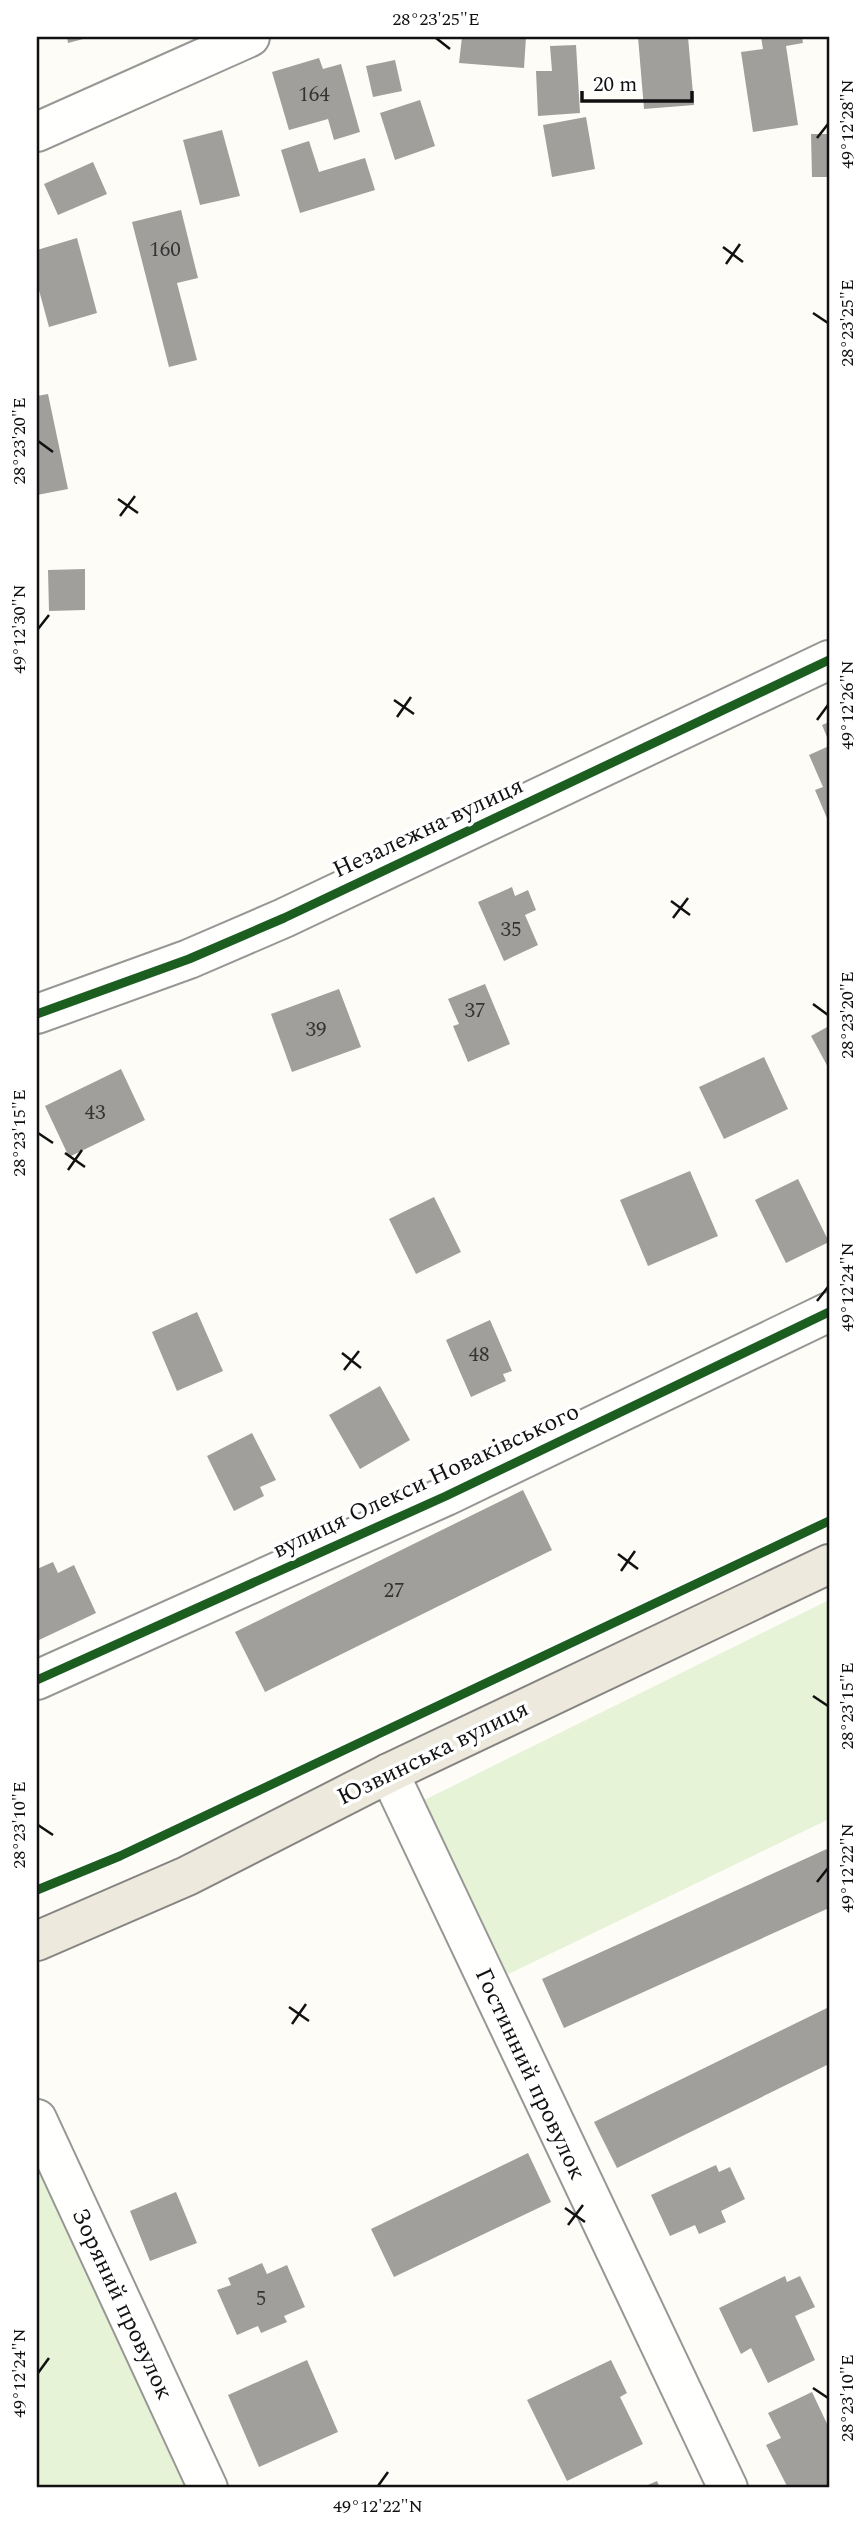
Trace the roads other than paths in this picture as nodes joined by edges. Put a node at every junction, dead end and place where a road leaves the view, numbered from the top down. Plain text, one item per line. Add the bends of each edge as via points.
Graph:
1 (250, 37) edge
2 (37, 132) edge
3 (829, 660) edge
4 (37, 1014) edge
5 (829, 1312) edge
6 (829, 1564) edge
7 (37, 1680) edge
8 (389, 1773) junction
9 (37, 1941) edge
10 (37, 2119) edge
11 (208, 2488) edge
12 (728, 2488) edge

1 - 2 street
3 - 4 street, Незалежна вулиця via 284,918 167,968
5 - 7 street, вулиця Олекси Новаківського via 446,1496
6 - 8 main road, Юзвинська вулиця
8 - 9 main road, Юзвинська вулиця via 187,1876
8 - 12 street, Гостинний провулок
10 - 11 street, Зоряний провулок

